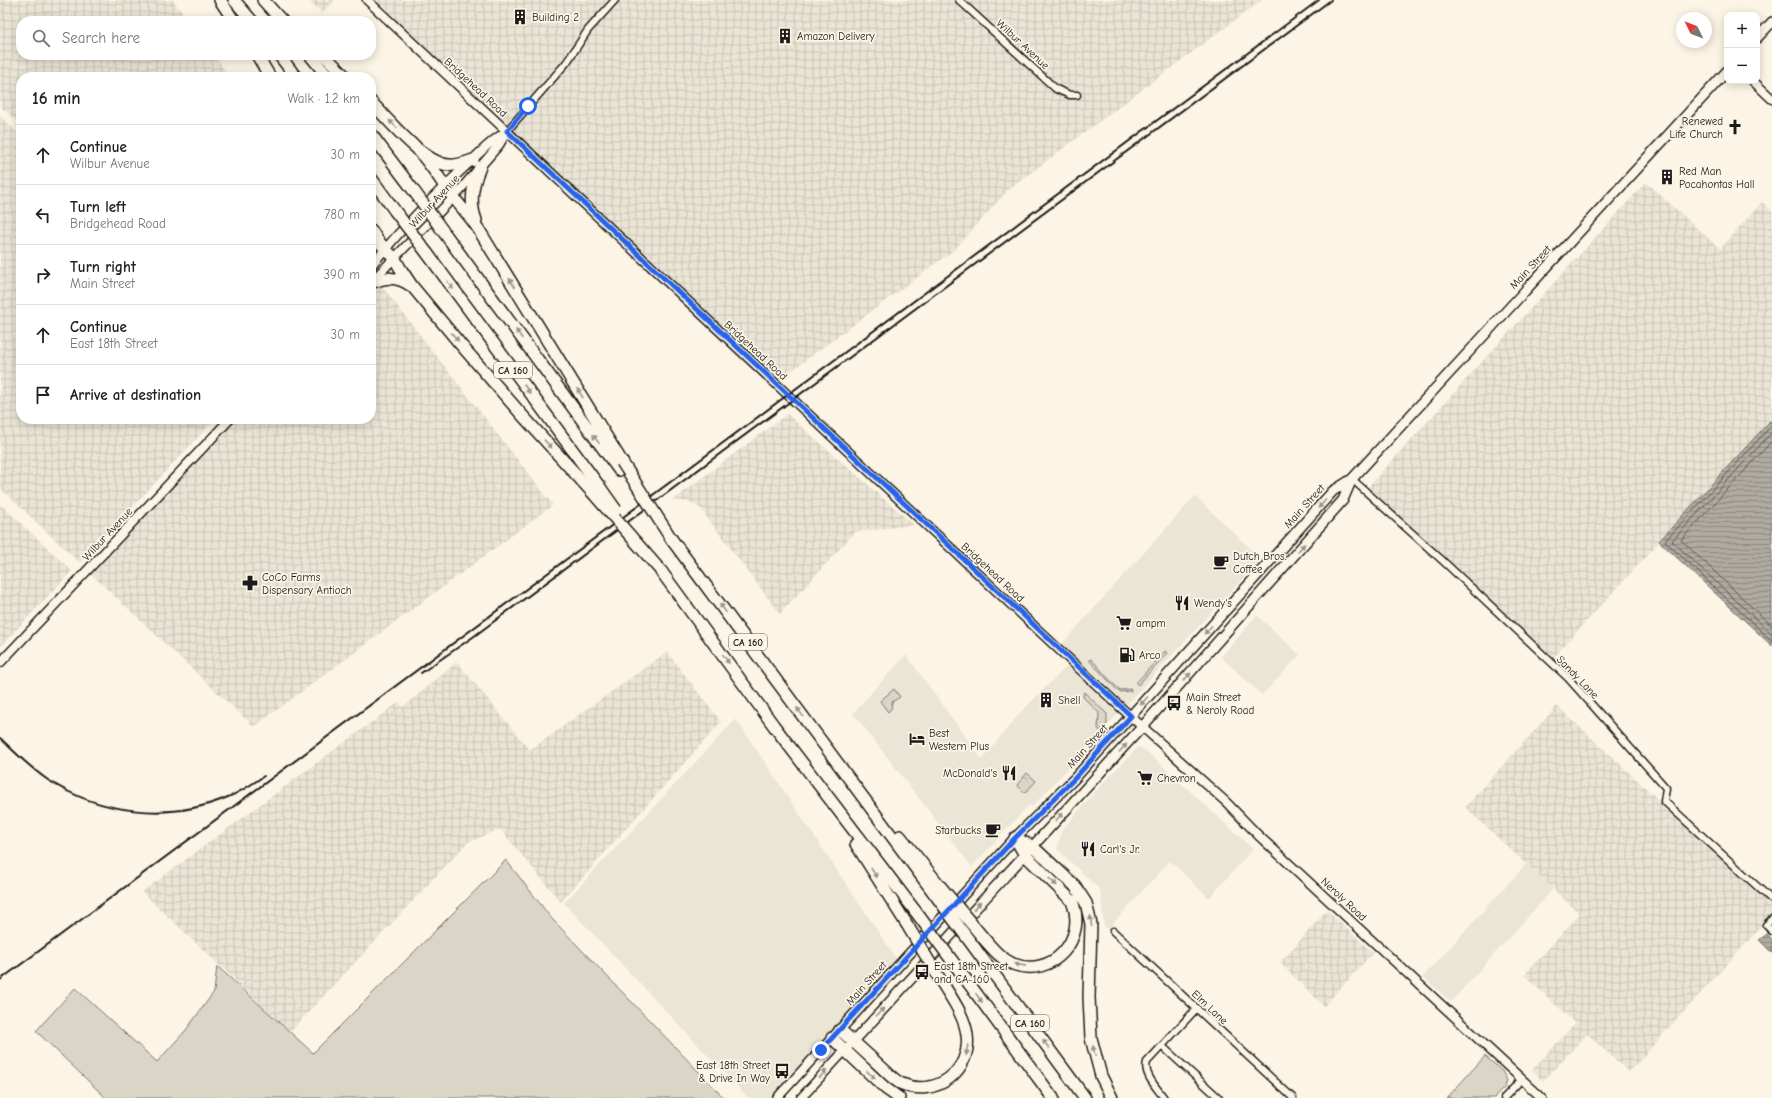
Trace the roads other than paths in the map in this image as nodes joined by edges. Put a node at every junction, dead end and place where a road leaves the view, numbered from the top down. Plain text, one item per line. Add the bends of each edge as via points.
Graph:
1 (220, 0) edge
2 (234, 0) edge
3 (367, 0) edge
4 (615, 0) edge
5 (959, 0) edge
6 (267, 4) edge
7 (231, 16) edge
8 (248, 16) edge
9 (278, 16) edge
10 (283, 16) edge
11 (1772, 22) edge
12 (1760, 35) edge
13 (260, 60) edge
14 (283, 60) edge
15 (314, 60) edge
16 (329, 60) edge
17 (267, 72) edge
18 (292, 72) edge
19 (324, 72) edge
20 (341, 72) edge
21 (1724, 74) edge
22 (1756, 84) edge
23 (1077, 95) dead end
24 (1772, 99) edge
25 (376, 107) edge
26 (507, 131) junction
27 (376, 141) edge
28 (414, 145) junction
29 (476, 163) junction
30 (376, 185) edge
31 (444, 186) junction
32 (454, 197) junction
33 (479, 230) junction
34 (376, 237) edge
35 (385, 249) junction
36 (395, 258) junction
37 (376, 260) edge
38 (376, 277) edge
39 (376, 281) edge
40 (412, 286) junction
41 (225, 424) edge
42 (621, 466) junction
43 (1352, 480) junction
44 (595, 489) junction
45 (0, 663) edge
46 (1131, 716) junction
47 (774, 726) junction
48 (1142, 727) junction
49 (1015, 838) junction
50 (1032, 846) junction
51 (1025, 855) junction
52 (937, 890) junction
53 (1772, 900) edge
54 (1772, 919) edge
55 (1113, 931) dead end
56 (1772, 931) edge
57 (1197, 1008) junction
58 (840, 1030) junction
59 (832, 1038) junction
60 (854, 1041) junction
61 (1162, 1046) junction
62 (845, 1050) junction
63 (1522, 1079) junction
64 (777, 1098) edge
65 (801, 1098) edge
66 (899, 1098) edge
67 (1053, 1098) edge
68 (1085, 1098) edge
69 (1112, 1098) edge
70 (1164, 1098) edge
71 (1219, 1098) edge
72 (1293, 1098) edge
73 (1504, 1098) edge
74 (1542, 1098) edge

1 - 7 highway
2 - 8 highway
3 - 26 street, Bridgehead Road
4 - 26 street, Wilbur Avenue via 588,30 567,62
5 - 23 street, Wilbur Avenue via 1056,89
6 - 9 highway
6 - 10 highway
11 - 12 main road
13 - 17 highway
14 - 18 highway
15 - 19 highway
16 - 20 highway
21 - 43 main road, Main Street
22 - 24 street
28 -> 25 highway
26 - 29 street, Wilbur Avenue via 499,145
26 - 46 street, Bridgehead Road
42 -> 27 highway, CA 160, bridge
28 - 29 highway via 426,156 441,164
28 - 31 highway
29 - 31 street, Wilbur Avenue
29 - 32 street, Wilbur Avenue
29 - 33 highway via 471,202
30 -> 44 highway, CA 160, bridge
31 - 32 highway
31 - 35 street, Wilbur Avenue
32 - 33 highway
32 - 36 street, Wilbur Avenue
42 -> 33 highway
34 - 35 highway
35 - 36 highway
35 - 37 street, Wilbur Avenue
36 - 38 street, Wilbur Avenue
36 - 40 highway
39 - 40 highway via 398,278
40 -> 44 highway via 522,415
41 - 45 street, Wilbur Avenue
52 -> 42 highway, CA 160, bridge via 823,744 672,540
43 -> 46 main road, Main Street via 1333,491
48 -> 43 main road, Main Street via 1342,500
43 - 53 street, Sandy Lane via 1568,678 1666,788 1664,801
44 -> 47 highway, CA 160, bridge via 661,571
46 - 48 street, Neroly Road
46 - 49 main road, Main Street via 1075,778
47 -> 60 highway, bridge via 782,745 851,837 906,923 941,980 967,1033 966,1055 957,1073 939,1085 919,1089 901,1083
47 -> 67 highway, CA 160, bridge
50 -> 48 main road, Main Street
48 - 63 street, Neroly Road via 1226,802 1259,836
49 - 50 highway
49 - 51 highway
49 - 58 main road, Main Street
50 - 51 main road, Main Street
69 -> 50 highway via 1101,1076 1091,1038 1092,936 1088,909 1075,886
51 -> 52 highway, bridge via 1072,901 1076,910 1075,932 1066,950 1054,960 1040,966 1012,964 1003,959
60 -> 51 main road, Main Street
68 -> 52 highway, CA 160, bridge via 974,947
54 - 56 street via 1766,925
55 - 57 street, Elm Lane
57 - 61 street
57 - 72 street, Elm Lane
58 - 59 main road, Main Street
58 - 60 highway
59 - 62 highway
59 - 64 street
60 - 62 street
61 - 70 street via 1147,1062 1145,1068
61 - 71 street
65 -> 62 street
62 -> 66 highway
63 - 73 street
63 - 74 street, Neroly Road

